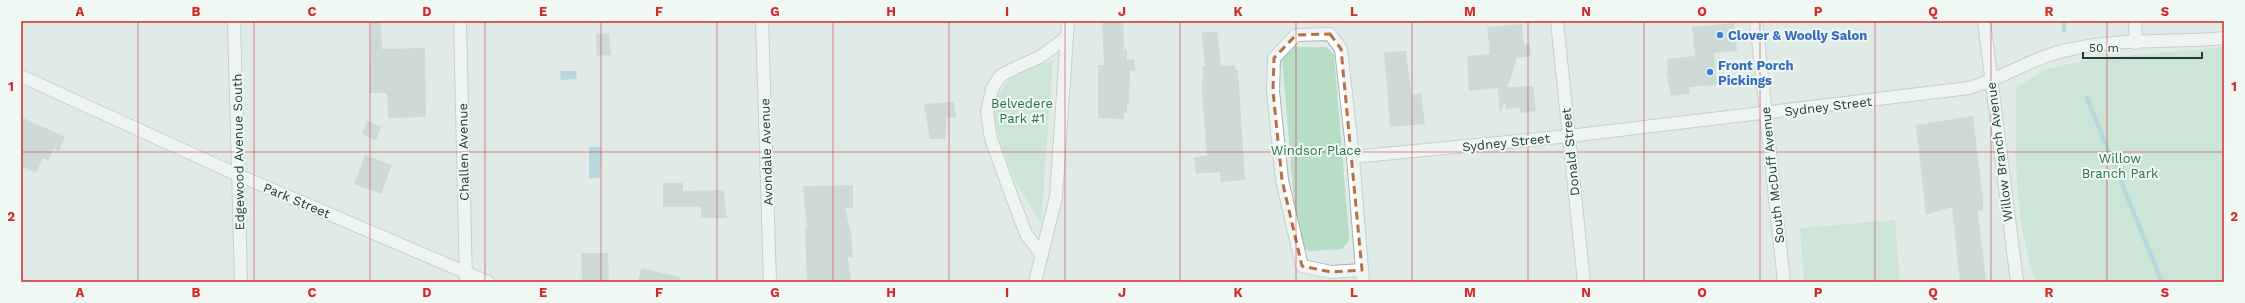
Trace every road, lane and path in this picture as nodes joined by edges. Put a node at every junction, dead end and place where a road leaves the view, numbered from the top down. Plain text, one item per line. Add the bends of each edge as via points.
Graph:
1 (234, 21) edge
2 (460, 21) edge
3 (762, 21) edge
4 (1068, 21) edge
5 (1557, 21) edge
6 (1756, 21) edge
7 (1984, 21) edge
8 (2135, 21) edge
9 (1067, 37) junction
10 (2224, 38) edge
11 (2136, 43) junction
12 (21, 76) edge
13 (1991, 82) junction
14 (1765, 114) junction
15 (1569, 136) junction
16 (1353, 157) junction
17 (238, 175) junction
18 (1042, 255) junction
19 (1363, 276) edge
20 (466, 277) edge
21 (241, 282) edge
22 (488, 282) edge
23 (770, 282) edge
24 (1035, 282) edge
25 (1584, 282) edge
26 (1784, 282) edge
27 (2016, 282) edge

1 - 17 street, Edgewood Avenue South
2 - 20 street, Challen Avenue
3 - 23 street, Avondale Avenue
4 - 9 street
5 - 15 street, Donald Street
6 - 14 street, South McDuff Avenue
7 - 13 street, Willow Branch Avenue
8 - 11 street
9 - 18 street via 1056,197
9 - 18 street via 1040,57 1000,76 992,89 987,112 992,139 1026,234
10 - 11 street, Sydney Street
11 - 13 street, Sydney Street via 2102,44 2052,53
12 - 17 street, Park Street
13 - 14 street, Sydney Street via 1970,88
13 - 27 street, Willow Branch Avenue
14 - 15 street, Sydney Street
14 - 26 street, South McDuff Avenue
15 - 16 street, Sydney Street
15 - 25 street, Donald Street
16 - 19 street
16 - 19 street via 1341,49 1330,34 1296,35 1274,58 1274,91 1282,180 1302,266
17 - 20 street, Park Street
17 - 21 street, Edgewood Avenue South
18 - 24 street
20 - 22 street, Park Street

